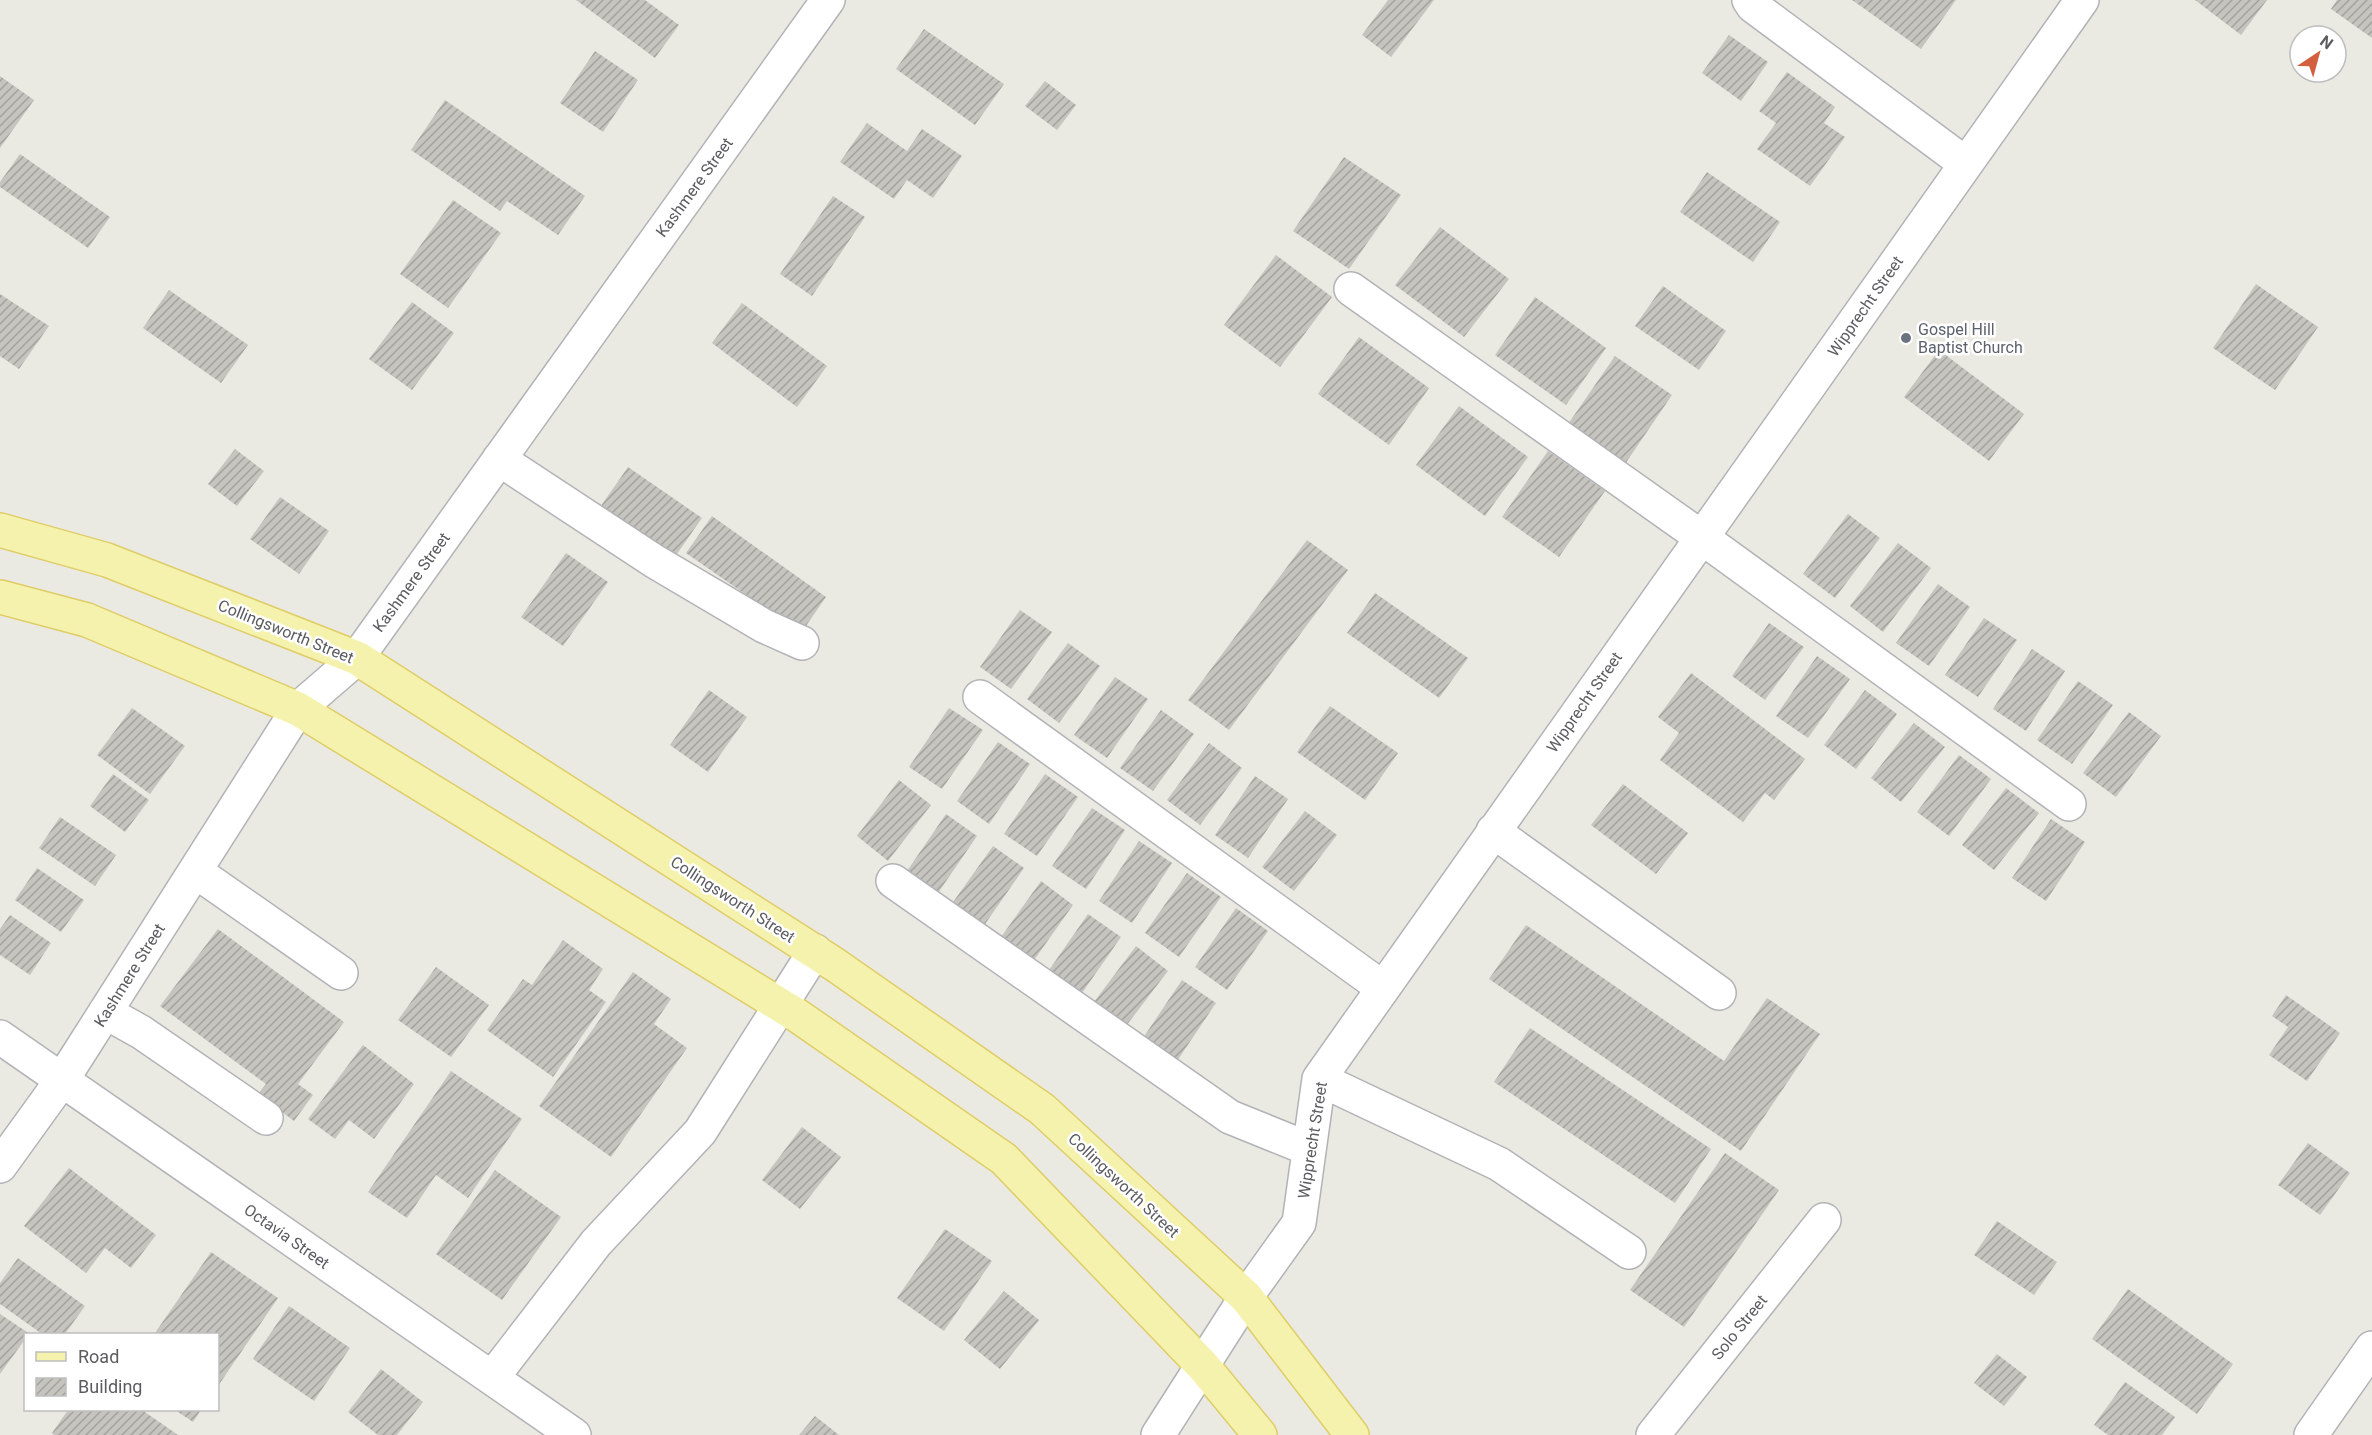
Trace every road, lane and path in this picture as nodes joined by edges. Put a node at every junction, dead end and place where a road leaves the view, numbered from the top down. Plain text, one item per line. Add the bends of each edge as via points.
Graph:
1 (828, 0) edge
2 (1749, 0) edge
3 (2082, 0) edge
4 (1966, 164) junction
5 (1351, 289) dead end
6 (499, 459) junction
7 (0, 530) edge
8 (1701, 537) junction
9 (0, 597) edge
10 (802, 643) dead end
11 (357, 658) junction
12 (980, 697) dead end
13 (298, 709) junction
14 (2069, 804) dead end
15 (1493, 831) junction
16 (195, 871) junction
17 (893, 882) dead end
18 (815, 951) junction
19 (341, 973) dead end
20 (1383, 988) junction
21 (1719, 993) dead end
22 (781, 1005) junction
23 (105, 1012) junction
24 (0, 1037) edge
25 (1318, 1079) junction
26 (62, 1080) junction
27 (266, 1118) dead end
28 (1309, 1149) junction
29 (0, 1166) edge
30 (1824, 1220) dead end
31 (1629, 1252) dead end
32 (1246, 1297) junction
33 (2372, 1348) edge
34 (1203, 1366) junction
35 (492, 1378) junction
36 (574, 1435) edge
37 (1158, 1435) edge
38 (1260, 1435) edge
39 (1352, 1435) edge
40 (1653, 1435) edge
41 (2311, 1435) edge

1 - 6 street, Kashmere Street
2 - 4 street
3 - 4 street, Wipprecht Street
4 - 8 street, Wipprecht Street
5 - 8 street
6 - 10 street via 654,561 764,626
6 - 11 street, Kashmere Street
7 - 11 main road, Collingsworth Street via 107,560
8 - 14 street
8 - 15 street, Wipprecht Street
9 - 13 main road via 87,620
11 - 13 street, Kashmere Street
11 - 18 main road, Collingsworth Street
12 - 20 street
13 - 16 street, Kashmere Street
13 - 22 main road
15 - 20 street, Wipprecht Street
15 - 21 street
16 - 19 street
16 - 23 street, Kashmere Street
17 - 28 street via 1230,1117
18 - 22 street
18 - 32 main road, Collingsworth Street via 1042,1109
20 - 25 street, Wipprecht Street
22 - 34 main road via 1004,1159
22 - 35 street via 700,1132 596,1243
23 - 26 street, Kashmere Street
23 - 27 street via 141,1032
24 - 26 street, Octavia Street
25 - 28 street, Wipprecht Street
25 - 31 street via 1499,1164
26 - 29 street, Kashmere Street
26 - 35 street, Octavia Street
28 - 32 street, Wipprecht Street via 1299,1222
30 - 40 street, Solo Street
32 - 34 street, Wipprecht Street
32 - 39 main road, Collingsworth Street
33 - 41 street
34 - 37 street, Wipprecht Street
34 - 38 main road
35 - 36 street, Octavia Street

